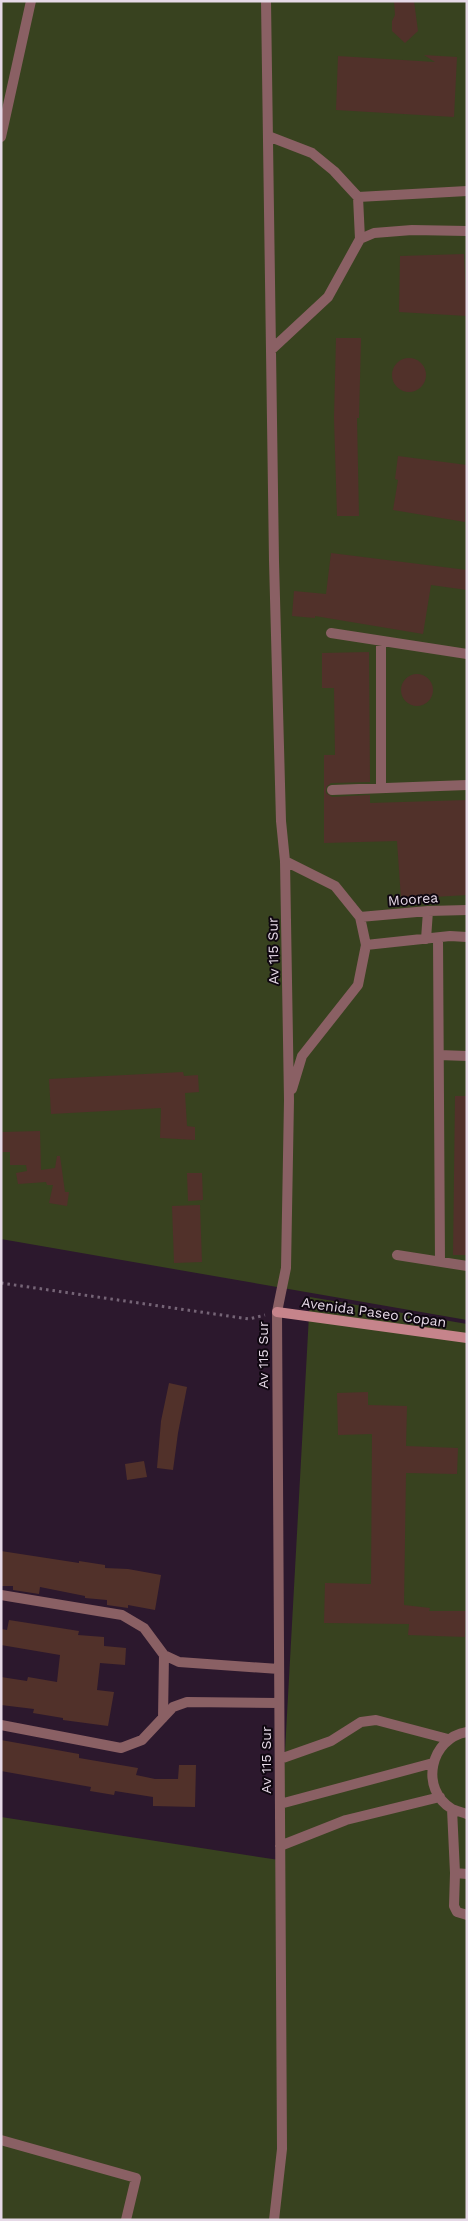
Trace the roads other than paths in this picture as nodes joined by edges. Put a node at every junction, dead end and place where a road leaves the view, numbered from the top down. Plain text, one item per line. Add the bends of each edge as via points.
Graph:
1 (31, 1) edge
2 (266, 1) edge
3 (268, 136) junction
4 (1, 138) edge
5 (467, 191) edge
6 (358, 197) junction
7 (467, 231) edge
8 (360, 239) junction
9 (271, 350) junction
10 (331, 633) dead end
11 (381, 641) junction
12 (467, 654) edge
13 (467, 785) edge
14 (381, 788) junction
15 (332, 790) dead end
16 (285, 861) junction
17 (467, 910) edge
18 (428, 911) junction
19 (360, 917) junction
20 (467, 937) edge
21 (438, 938) junction
22 (426, 939) junction
23 (366, 945) junction
24 (439, 1056) junction
25 (467, 1056) edge
26 (289, 1100) junction
27 (397, 1255) dead end
28 (440, 1262) junction
29 (467, 1266) edge
30 (277, 1312) junction
31 (467, 1338) edge
32 (1, 1595) edge
33 (164, 1655) junction
34 (279, 1669) junction
35 (279, 1703) junction
36 (163, 1718) junction
37 (1, 1725) edge
38 (467, 1732) edge
39 (448, 1739) junction
40 (280, 1759) junction
41 (433, 1763) junction
42 (440, 1797) junction
43 (280, 1804) junction
44 (452, 1809) junction
45 (467, 1814) edge
46 (280, 1846) junction
47 (455, 1873) junction
48 (467, 1874) edge
49 (467, 1915) edge
50 (1, 2140) edge
51 (126, 2220) edge
52 (274, 2220) edge

1 - 4 street
2 - 3 street, Av 115 Sur
3 - 6 street via 312,153
3 - 9 street, Av 115 Sur
5 - 6 street
6 - 8 street
7 - 8 street via 412,230 374,233
8 - 9 street via 328,297
9 - 16 street, Av 115 Sur via 281,821
10 - 11 street
11 - 12 street
11 - 14 street
13 - 14 street
14 - 15 street
16 - 19 street via 335,886
16 - 26 street, Av 115 Sur
17 - 18 street, Moorea
18 - 19 street, Moorea
18 - 22 street
19 - 23 street
20 - 21 street
21 - 22 street
21 - 24 street
22 - 23 street
23 - 26 street via 358,985 302,1056
24 - 25 street
24 - 28 street
26 - 30 street, Av 115 Sur via 286,1268
27 - 28 street
28 - 29 street
30 - 31 main road, Avenida Paseo Copan
30 - 34 street, Av 115 Sur
32 - 33 street via 122,1615 144,1628
33 - 34 street via 179,1662
33 - 36 street
34 - 35 street, Av 115 Sur
35 - 36 street via 187,1702 173,1707
35 - 40 street, Av 115 Sur
36 - 37 street via 142,1740 122,1748
38 - 39 street
39 - 40 street via 376,1720 361,1722 331,1741
39 - 41 street
40 - 43 street, Av 115 Sur
41 - 42 street via 434,1786
41 - 43 street
42 - 44 street
42 - 46 street via 346,1820
43 - 46 street, Av 115 Sur
44 - 45 street
44 - 47 street
46 - 52 street, Av 115 Sur via 282,2149
47 - 48 street
47 - 49 street via 454,1906 457,1912
50 - 51 street via 136,2178

